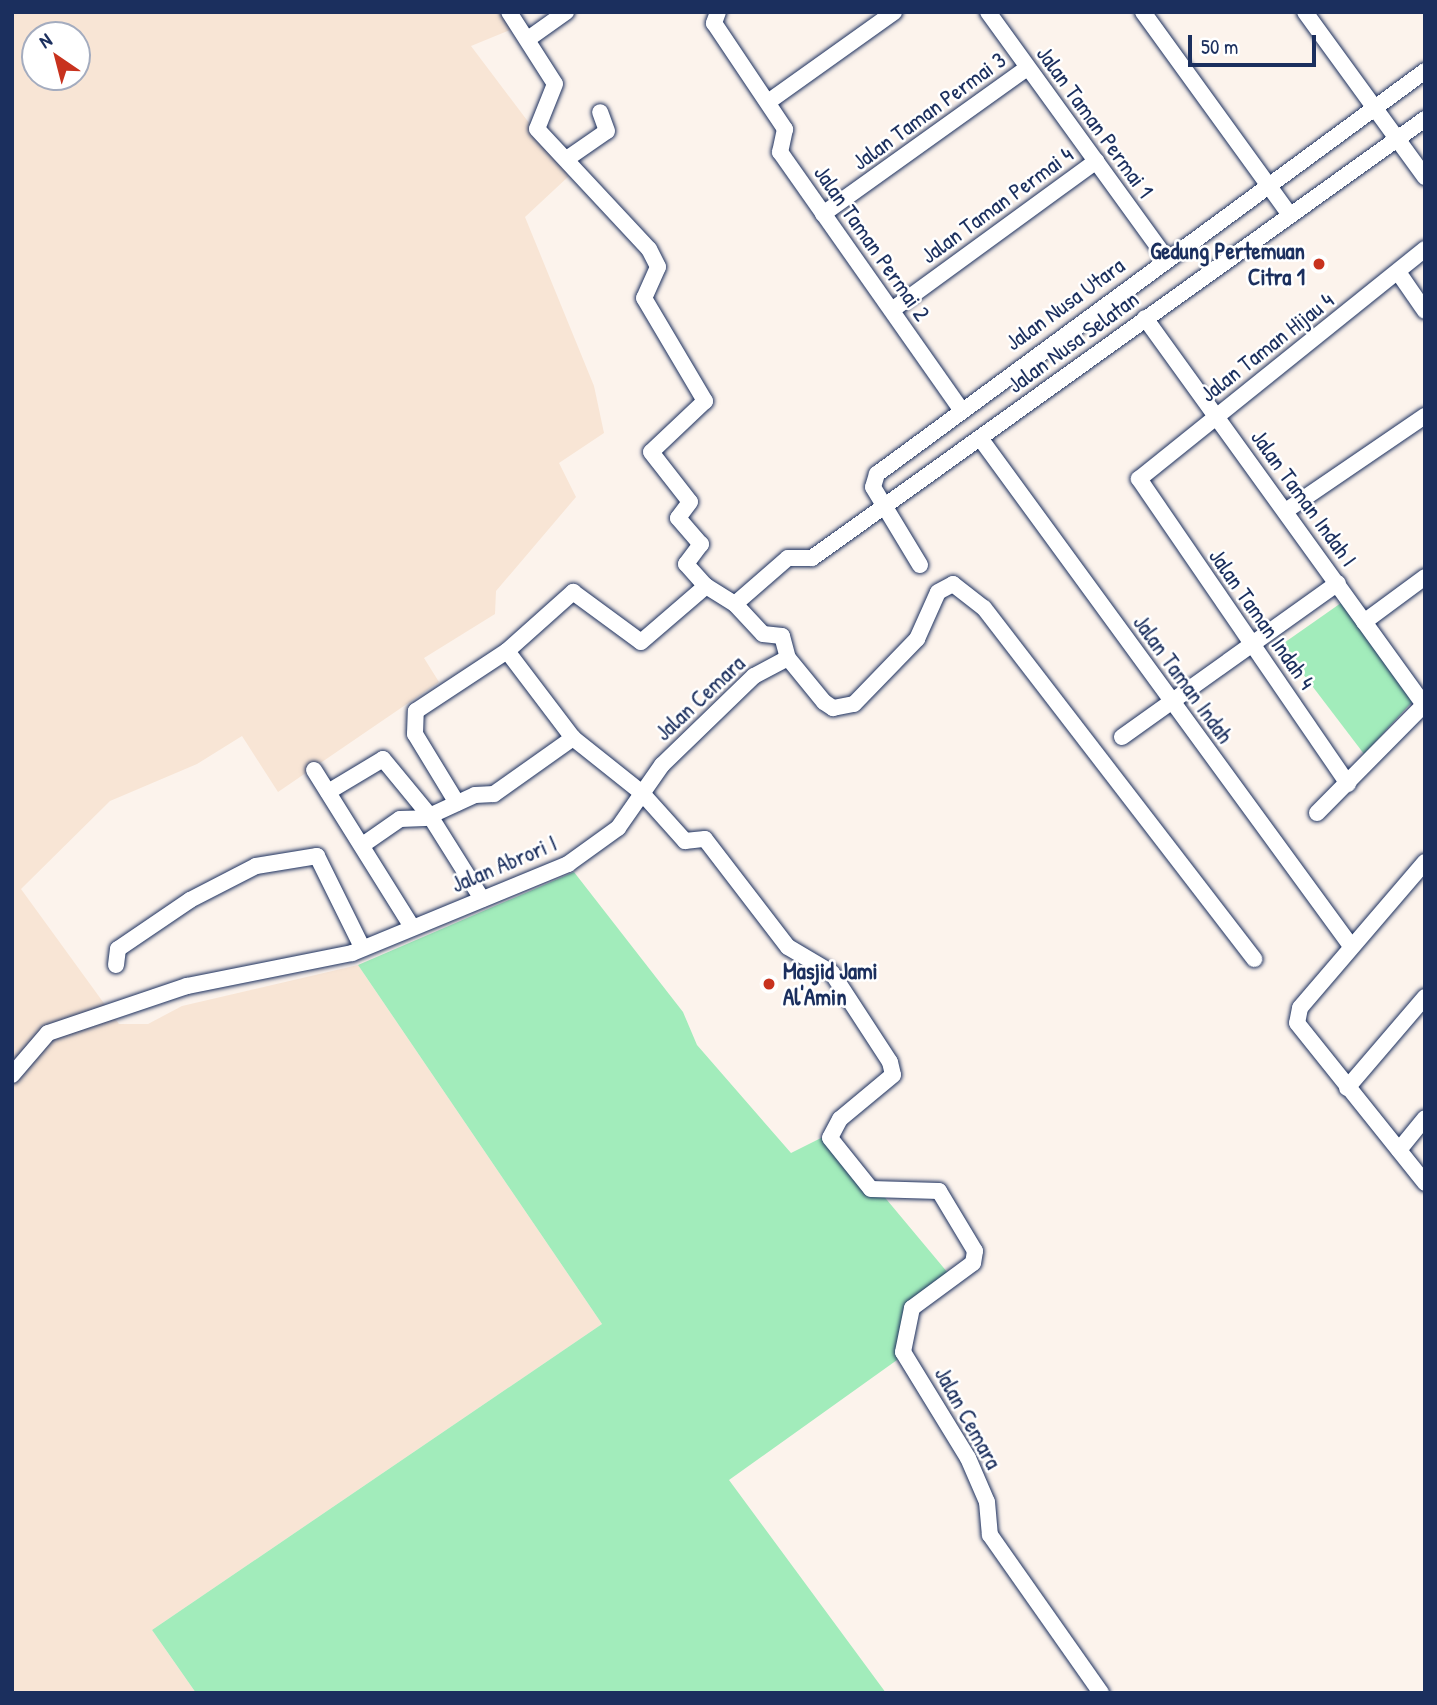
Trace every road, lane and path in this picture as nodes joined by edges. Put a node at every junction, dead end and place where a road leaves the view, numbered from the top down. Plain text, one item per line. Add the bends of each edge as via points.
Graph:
1 (509, 12) edge
2 (566, 12) edge
3 (718, 12) edge
4 (894, 12) edge
5 (988, 12) edge
6 (1143, 12) edge
7 (1305, 12) edge
8 (528, 38) junction
9 (1027, 68) junction
10 (1425, 71) edge
11 (768, 102) junction
12 (1374, 107) junction
13 (600, 112) dead end
14 (1425, 119) edge
15 (1397, 138) junction
16 (568, 158) junction
17 (1096, 161) junction
18 (1425, 177) edge
19 (1268, 184) junction
20 (823, 214) junction
21 (1290, 215) junction
22 (1425, 249) edge
23 (1166, 258) junction
24 (1398, 272) junction
25 (892, 310) junction
26 (1425, 311) edge
27 (1145, 318) junction
28 (960, 408) junction
29 (1216, 416) junction
30 (1425, 416) edge
31 (979, 438) junction
32 (1139, 479) joint
33 (885, 507) junction
34 (1287, 510) junction
35 (920, 565) dead end
36 (1425, 577) edge
37 (1338, 583) junction
38 (706, 586) junction
39 (735, 604) junction
40 (1363, 622) junction
41 (1252, 643) junction
42 (507, 651) junction
43 (788, 658) junction
44 (1172, 701) junction
45 (1424, 706) edge
46 (1122, 737) dead end
47 (573, 738) junction
48 (314, 770) dead end
49 (1348, 784) junction
50 (328, 792) junction
51 (641, 792) junction
52 (457, 803) junction
53 (1317, 813) dead end
54 (430, 816) junction
55 (364, 844) junction
56 (1425, 862) edge
57 (482, 899) junction
58 (411, 925) junction
59 (1351, 946) junction
60 (362, 947) junction
61 (1254, 959) dead end
62 (116, 965) dead end
63 (1425, 997) edge
64 (12, 1076) edge
65 (1347, 1088) junction
66 (1425, 1118) edge
67 (1399, 1150) junction
68 (1425, 1183) edge
69 (1101, 1693) edge

1 - 8 street
2 - 8 street
3 - 11 street, Jalan Taman Permai 2 via 714,23
4 - 11 street
5 - 9 street, Jalan Taman Permai 1
6 - 19 street
7 - 12 street
8 - 16 street via 555,84 537,129
9 - 17 street, Jalan Taman Permai 1
9 - 20 street, Jalan Taman Permai 3
10 - 12 street, Jalan Nusa Utara
11 - 20 street, Jalan Taman Permai 2 via 785,129 780,152
12 - 15 street
12 - 19 street, Jalan Nusa Utara
13 - 16 street via 607,131
14 - 15 street, Jalan Nusa Selatan
15 - 18 street
15 - 21 street, Jalan Nusa Selatan
16 - 38 street via 649,249 658,267 644,298 705,401 651,452 690,502 678,518 701,544 686,564
17 - 23 street, Jalan Taman Permai 1
17 - 25 street, Jalan Taman Permai 4
19 - 21 street
19 - 23 street, Jalan Nusa Utara
20 - 25 street, Jalan Taman Permai 2
21 - 27 street, Jalan Nusa Selatan
22 - 24 street, Jalan Taman Hijau 4
23 - 28 street, Jalan Nusa Utara
24 - 26 street
24 - 29 street, Jalan Taman Hijau 4
25 - 28 street, Jalan Taman Permai 2
27 - 29 street, Jalan Taman Indah I
27 - 31 street, Jalan Nusa Selatan
28 - 33 street, Jalan Nusa Utara via 873,480
29 - 32 street, Jalan Taman Hijau 4
29 - 34 street, Jalan Taman Indah I
30 - 34 street
31 - 33 street, Jalan Nusa Selatan
31 - 44 street, Jalan Taman Indah
32 - 41 street, Jalan Taman Indah 4
33 - 35 street
33 - 39 street, Jalan Nusa Selatan via 812,558 788,558
34 - 37 street, Jalan Taman Indah I
36 - 40 street
37 - 40 street, Jalan Taman Indah I
37 - 41 street
38 - 39 street
38 - 42 street via 641,642 577,590
39 - 43 street via 763,634 782,636
40 - 45 street, Jalan Taman Indah I
41 - 44 street
41 - 49 street, Jalan Taman Indah 4
42 - 47 street
42 - 52 street via 414,716 419,743
43 - 51 street, Jalan Cemara via 754,676
43 - 61 street via 824,702 833,708 854,704 918,639 938,592 953,584 984,608
44 - 46 street
44 - 59 street, Jalan Taman Indah
45 - 49 street
47 - 51 street
47 - 52 street via 494,794
48 - 50 street
49 - 53 street
50 - 54 street via 383,759
50 - 55 street
51 - 57 street, Jalan Abrori I via 618,828 568,864
51 - 69 street, Jalan Cemara via 685,841 711,845 788,947 832,973 890,1062 893,1075 840,1119 831,1138 871,1189 939,1191 974,1249 973,1263 912,1308 903,1352 968,1458 987,1502 990,1535
52 - 54 street
54 - 55 street via 400,819
54 - 57 street
55 - 58 street
56 - 59 street
57 - 58 street, Jalan Abrori I
58 - 60 street, Jalan Abrori I
59 - 65 street via 1300,1008 1297,1023
60 - 62 street via 318,856 254,867 190,900 118,949
60 - 64 street, Jalan Abrori I via 187,986 48,1034
63 - 65 street
65 - 67 street
66 - 67 street
67 - 68 street

